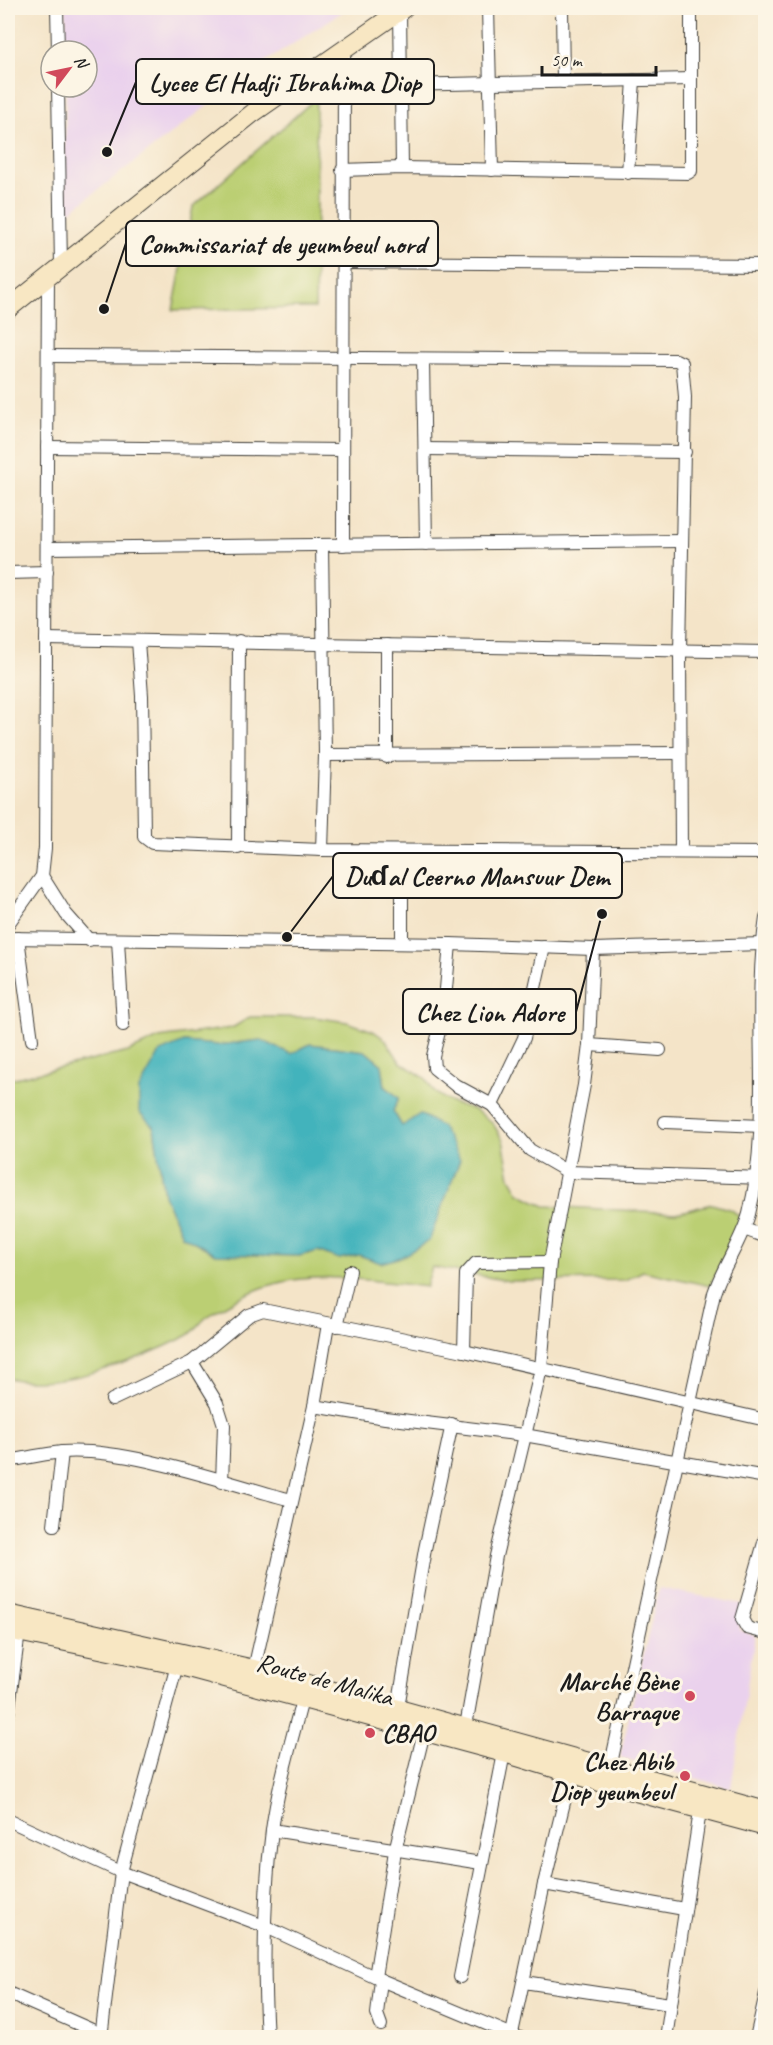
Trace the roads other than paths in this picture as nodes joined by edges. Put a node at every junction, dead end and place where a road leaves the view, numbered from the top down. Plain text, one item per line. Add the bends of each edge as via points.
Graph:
1 (57, 8) edge
2 (488, 8) edge
3 (562, 8) edge
4 (691, 8) edge
5 (402, 9) edge
6 (58, 39) edge
7 (344, 48) junction
8 (691, 79) junction
9 (634, 80) junction
10 (563, 82) junction
11 (490, 84) junction
12 (402, 85) junction
13 (58, 99) edge
14 (402, 168) junction
15 (342, 170) junction
16 (492, 170) junction
17 (628, 172) junction
18 (344, 262) junction
19 (765, 265) edge
20 (55, 271) junction
21 (8, 309) edge
22 (48, 356) junction
23 (343, 359) junction
24 (423, 360) junction
25 (47, 447) junction
26 (343, 450) junction
27 (425, 450) junction
28 (685, 452) junction
29 (682, 541) junction
30 (426, 544) junction
31 (322, 545) junction
32 (343, 545) junction
33 (47, 548) junction
34 (46, 572) junction
35 (8, 573) edge
36 (46, 639) junction
37 (138, 640) junction
38 (239, 641) junction
39 (322, 644) junction
40 (387, 645) junction
41 (680, 651) junction
42 (765, 652) edge
43 (680, 753) junction
44 (325, 755) junction
45 (387, 757) junction
46 (238, 848) junction
47 (322, 850) junction
48 (402, 851) junction
49 (681, 852) junction
50 (765, 853) edge
51 (42, 876) junction
52 (765, 918) edge
53 (8, 924) edge
54 (13, 938) edge
55 (89, 940) junction
56 (118, 940) junction
57 (402, 943) junction
58 (450, 944) junction
59 (762, 944) junction
60 (544, 947) junction
61 (593, 949) junction
62 (763, 964) edge
63 (123, 1025) dead end
64 (32, 1040) dead end
65 (589, 1045) junction
66 (660, 1050) dead end
67 (492, 1105) junction
68 (665, 1122) dead end
69 (762, 1126) junction
70 (568, 1172) junction
71 (760, 1178) edge
72 (744, 1229) junction
73 (765, 1237) edge
74 (550, 1262) junction
75 (350, 1271) dead end
76 (333, 1325) junction
77 (464, 1351) junction
78 (192, 1362) junction
79 (541, 1369) junction
80 (112, 1400) dead end
81 (689, 1401) junction
82 (314, 1406) junction
83 (765, 1420) edge
84 (452, 1424) junction
85 (524, 1435) junction
86 (62, 1452) junction
87 (8, 1461) edge
88 (678, 1463) junction
89 (765, 1477) edge
90 (222, 1482) junction
91 (291, 1500) junction
92 (54, 1525) dead end
93 (765, 1536) edge
94 (8, 1614) edge
95 (13, 1631) edge
96 (765, 1633) edge
97 (177, 1665) junction
98 (254, 1669) junction
99 (302, 1700) junction
100 (398, 1707) junction
101 (8, 1714) edge
102 (466, 1726) junction
103 (424, 1732) junction
104 (504, 1753) junction
105 (610, 1768) junction
106 (571, 1774) junction
107 (700, 1811) junction
108 (765, 1811) edge
109 (8, 1820) edge
110 (765, 1827) edge
111 (272, 1830) junction
112 (395, 1851) junction
113 (481, 1863) junction
114 (121, 1872) junction
115 (544, 1884) junction
116 (684, 1909) junction
117 (264, 1926) junction
118 (460, 1977) dead end
119 (378, 1978) junction
120 (524, 1982) junction
121 (8, 1993) edge
122 (765, 1993) edge
123 (670, 2004) junction
124 (381, 2025) dead end
125 (104, 2036) edge
126 (267, 2037) edge
127 (514, 2037) edge
128 (666, 2037) edge
129 (756, 2037) edge

1 - 6 street
2 - 11 street
3 - 10 street
4 - 8 street
5 - 7 main road
5 - 12 street
7 - 15 street
7 - 20 main road via 253,113
8 - 9 street
8 - 17 street via 691,171
9 - 10 street
9 - 17 street
10 - 11 street
11 - 12 street
11 - 16 street
12 - 14 street
13 - 20 street
14 - 15 street
14 - 16 street
15 - 18 street
16 - 17 street
18 - 19 street
18 - 23 street
20 - 21 main road
20 - 22 street
22 - 23 street
22 - 25 street
23 - 24 street
23 - 26 street
24 - 27 street
24 - 28 street via 676,360 683,365
25 - 26 street
25 - 33 street
26 - 32 street
27 - 28 street
27 - 30 street
28 - 29 street
29 - 30 street
29 - 41 street
30 - 32 street
31 - 32 street
31 - 33 street
31 - 39 street
33 - 34 street
34 - 35 street
34 - 36 street
36 - 37 street
36 - 51 street
37 - 38 street
37 - 46 street via 144,837 152,843
38 - 39 street
38 - 46 street
39 - 40 street
39 - 44 street
40 - 41 street
40 - 45 street
41 - 42 street
41 - 43 street
43 - 45 street
43 - 49 street
44 - 45 street
44 - 47 street
46 - 47 street
47 - 48 street
48 - 49 street
48 - 57 street
49 - 50 street
51 - 53 street
51 - 55 street via 66,914
52 - 59 street
54 - 55 street
54 - 64 street
55 - 56 street
56 - 57 street
56 - 63 street
57 - 58 street
58 - 60 street
58 - 67 street via 434,1068 455,1085
59 - 61 street
59 - 62 street
60 - 61 street
60 - 67 street via 524,1038
61 - 65 street
62 - 69 street
65 - 66 street
65 - 70 street
67 - 70 street via 530,1150
68 - 69 street
69 - 71 street
70 - 71 street
70 - 74 street
71 - 72 street
72 - 73 street
72 - 81 street via 717,1283
74 - 77 street via 476,1263 470,1267 466,1274
74 - 79 street
75 - 76 street
76 - 77 street
76 - 78 street via 255,1311
76 - 82 street
77 - 79 street
78 - 80 street
78 - 90 street via 217,1402 224,1425
79 - 81 street
79 - 85 street
81 - 83 street
81 - 88 street
82 - 84 street
82 - 91 street
84 - 85 street
84 - 100 street via 425,1549
85 - 88 street
85 - 102 street via 496,1556
86 - 87 street
86 - 90 street via 140,1460
86 - 92 street
88 - 89 street
88 - 105 street
90 - 91 street
91 - 98 street
93 - 96 street via 742,1619 747,1628
94 - 98 main road, Route de Malika
95 - 97 main road, Route de Malika
95 - 101 street
97 - 99 main road, Route de Malika
97 - 114 street
98 - 100 main road, Route de Malika
99 - 103 main road, Route de Malika
99 - 111 street via 281,1777
100 - 102 main road, Route de Malika
102 - 105 main road, Route de Malika
103 - 104 main road, Route de Malika
103 - 112 street
104 - 106 main road, Route de Malika
104 - 113 street
105 - 108 main road, Route de Malika
106 - 107 main road, Route de Malika
106 - 115 street
107 - 110 main road, Route de Malika
107 - 116 street
109 - 114 street
111 - 112 street
111 - 117 street
112 - 113 street
112 - 119 street
113 - 118 street
114 - 117 street
114 - 125 street
115 - 116 street
115 - 120 street
116 - 123 street
117 - 119 street
117 - 126 street
119 - 124 street via 377,2014
119 - 127 street
120 - 123 street
120 - 127 street
121 - 125 street
122 - 129 street
123 - 128 street

